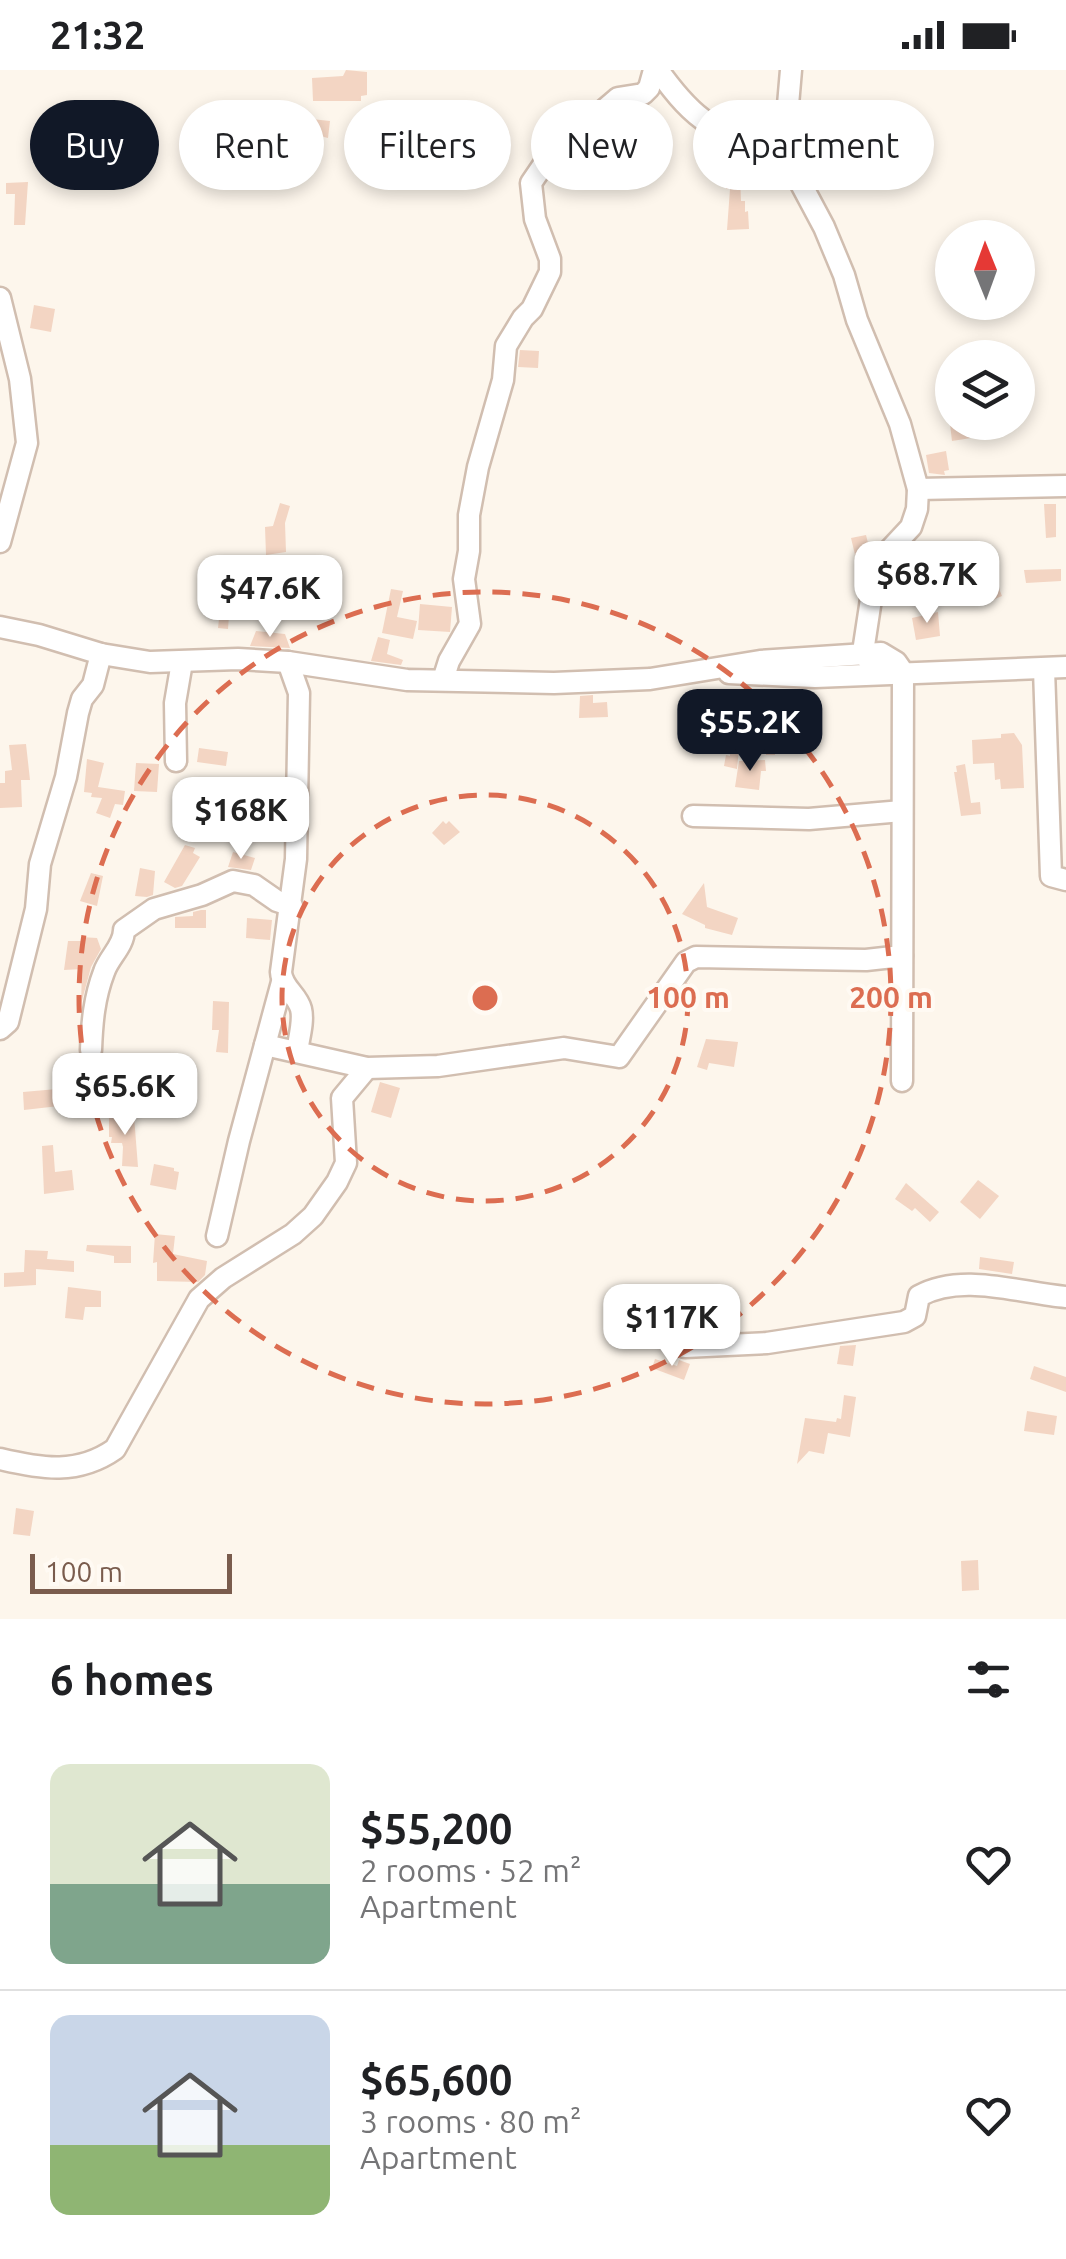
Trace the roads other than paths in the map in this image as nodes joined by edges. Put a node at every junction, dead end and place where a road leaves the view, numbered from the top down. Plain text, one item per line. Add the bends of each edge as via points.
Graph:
1 (656, 70) edge
2 (791, 70) edge
3 (788, 100) edge
4 (693, 115) edge
5 (804, 190) edge
6 (0, 298) edge
7 (1066, 486) edge
8 (918, 490) junction
9 (0, 542) edge
10 (0, 627) edge
11 (863, 652) junction
12 (101, 654) junction
13 (182, 662) junction
14 (288, 662) junction
15 (1066, 667) edge
16 (1044, 668) junction
17 (702, 671) junction
18 (904, 672) junction
19 (877, 674) junction
20 (443, 680) junction
21 (176, 762) dead end
22 (902, 811) junction
23 (694, 816) dead end
24 (1057, 818) edge
25 (1066, 880) edge
26 (292, 906) junction
27 (902, 956) junction
28 (282, 982) junction
29 (0, 1029) edge
30 (265, 1045) junction
31 (91, 1050) dead end
32 (297, 1051) junction
33 (367, 1068) junction
34 (902, 1081) dead end
35 (217, 1236) dead end
36 (1066, 1297) edge
37 (684, 1347) dead end
38 (0, 1460) edge

1 - 4 street
1 - 20 street via 643,94 618,98 548,158 531,182 550,272 506,346 468,515 464,579 470,624
2 - 3 street
5 - 8 street via 844,275
6 - 9 street via 20,379 26,444
7 - 8 street
8 - 11 street via 911,527 876,573
10 - 12 street
11 - 17 street
11 - 18 street via 881,653
11 - 19 street
12 - 13 street
12 - 29 street via 78,713 40,864 36,909 8,1022
13 - 14 street
13 - 21 street
14 - 20 street via 381,678
14 - 26 street via 299,693
15 - 16 street
16 - 18 street
16 - 24 street
17 - 19 street
17 - 20 street via 554,684
18 - 19 street
18 - 22 street
22 - 23 street via 809,819
22 - 27 street
24 - 25 street via 1051,876
26 - 28 street
26 - 31 street via 233,881 154,909 124,930 95,999
27 - 33 street via 696,957 620,1057 564,1048 438,1066
27 - 34 street
28 - 30 street
28 - 32 street via 301,1009
30 - 32 street
30 - 35 street
32 - 33 street
33 - 38 street via 342,1098 346,1163 322,1204 286,1240 199,1300 116,1449 68,1469
36 - 37 street via 992,1286 940,1287 918,1296 915,1316 904,1322 767,1343

